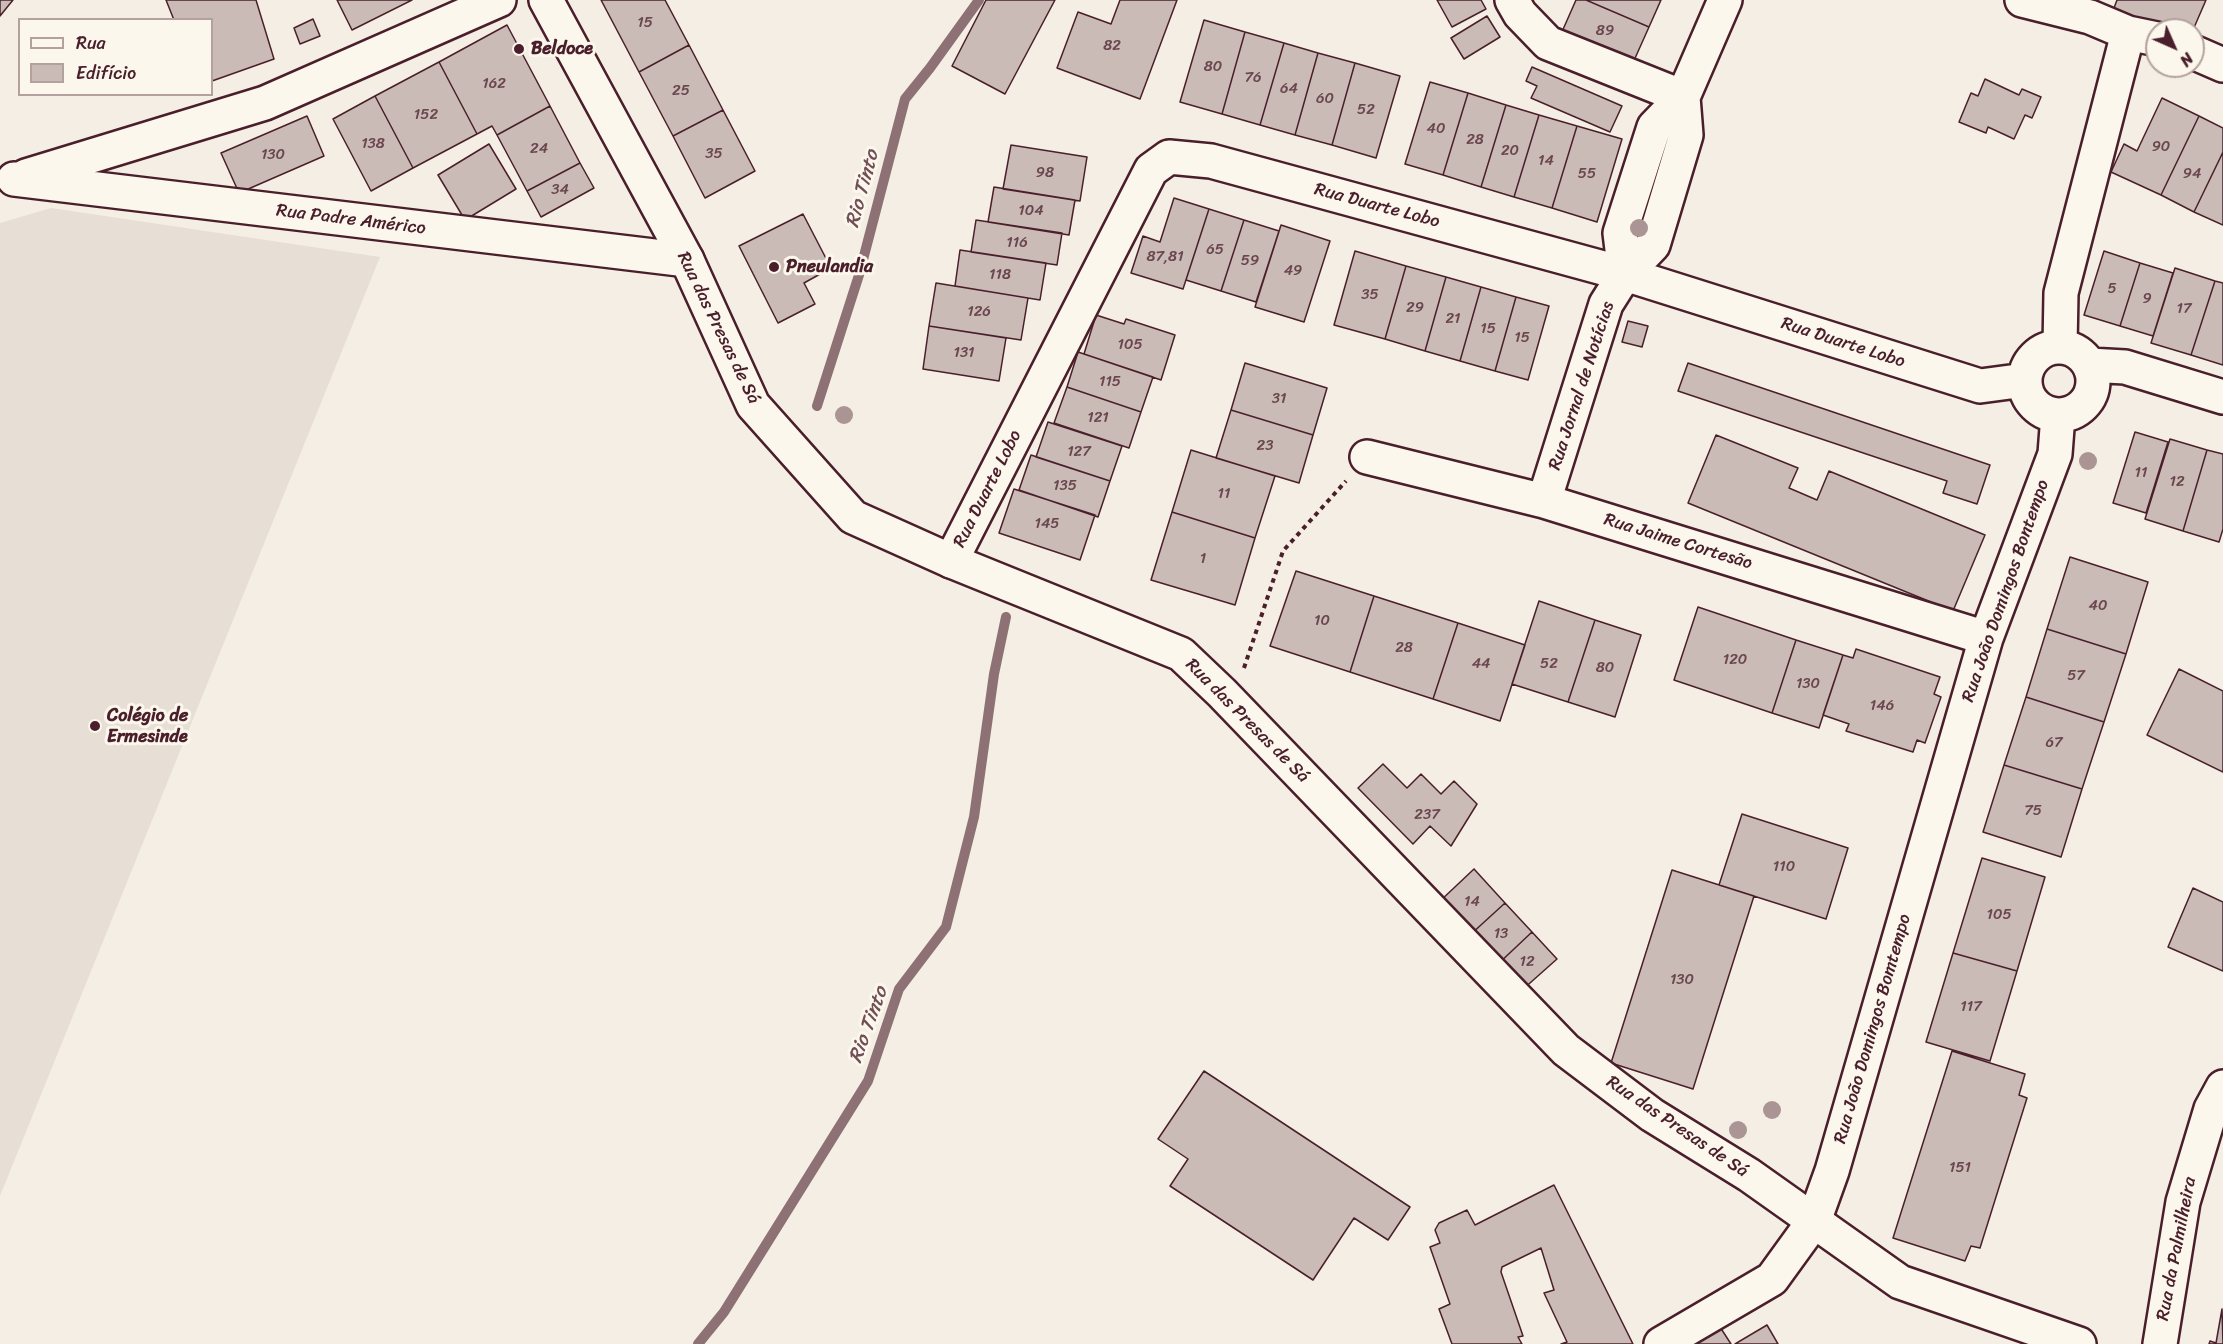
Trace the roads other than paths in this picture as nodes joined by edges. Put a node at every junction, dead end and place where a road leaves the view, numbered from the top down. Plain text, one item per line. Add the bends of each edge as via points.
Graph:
1 (499, 0) edge
2 (546, 0) edge
3 (1512, 0) edge
4 (1725, 0) edge
5 (2022, 0) edge
6 (2094, 8) edge
7 (2143, 36) edge
8 (2205, 57) edge
9 (2223, 65) edge
10 (1683, 97) junction
11 (7, 181) edge
12 (687, 260) junction
13 (1625, 273) junction
14 (2060, 347) junction
15 (2089, 365) junction
16 (2025, 380) junction
17 (2223, 397) edge
18 (2058, 415) junction
19 (1367, 458) road end
20 (1544, 501) junction
21 (951, 561) junction
22 (1986, 638) junction
23 (1928, 836) joint
24 (2223, 1087) edge
25 (1814, 1221) junction
26 (1661, 1344) edge
27 (2079, 1344) edge
28 (2160, 1344) edge

1 - 11 street, Rua Padre Américo via 265,103
2 - 12 street, Rua das Presas de Sá
3 - 10 street via 1548,43
4 - 10 street
5 - 6 street
6 - 7 street
7 - 14 street via 2061,293
8 - 9 street
10 - 13 street via 1654,127 1620,233
11 - 12 street, Rua Padre Américo
12 - 21 street, Rua das Presas de Sá via 753,405 853,516
13 - 16 street, Rua Duarte Lobo via 1980,386
13 - 20 street, Rua Jornal de Notícias via 1606,304
13 - 21 street, Rua Duarte Lobo via 1211,161 1168,158 1151,170
14 - 15 street via 2077,352
14 - 16 street via 2040,353 2027,370
15 - 17 street via 2125,367
15 - 18 street via 2092,388 2088,399 2070,414
16 - 18 street via 2031,401
18 - 22 street, Rua João Domingos Bontempo via 2055,454
19 - 20 street, Rua Jaime Cortesão
20 - 22 street, Rua Jaime Cortesão
21 - 25 street, Rua das Presas de Sá via 1180,654 1566,1050 1652,1115
22 - 23 street, Rua João Domingos Bontempo
23 - 25 street, Rua João Domingos Bomtempo via 1832,1171
24 - 28 street, Rua da Palmilheira via 2211,1109 2183,1202
25 - 26 street, Rua João Domingos Bomtempo via 1772,1279
25 - 27 street, Rua das Presas de Sá via 1900,1282

